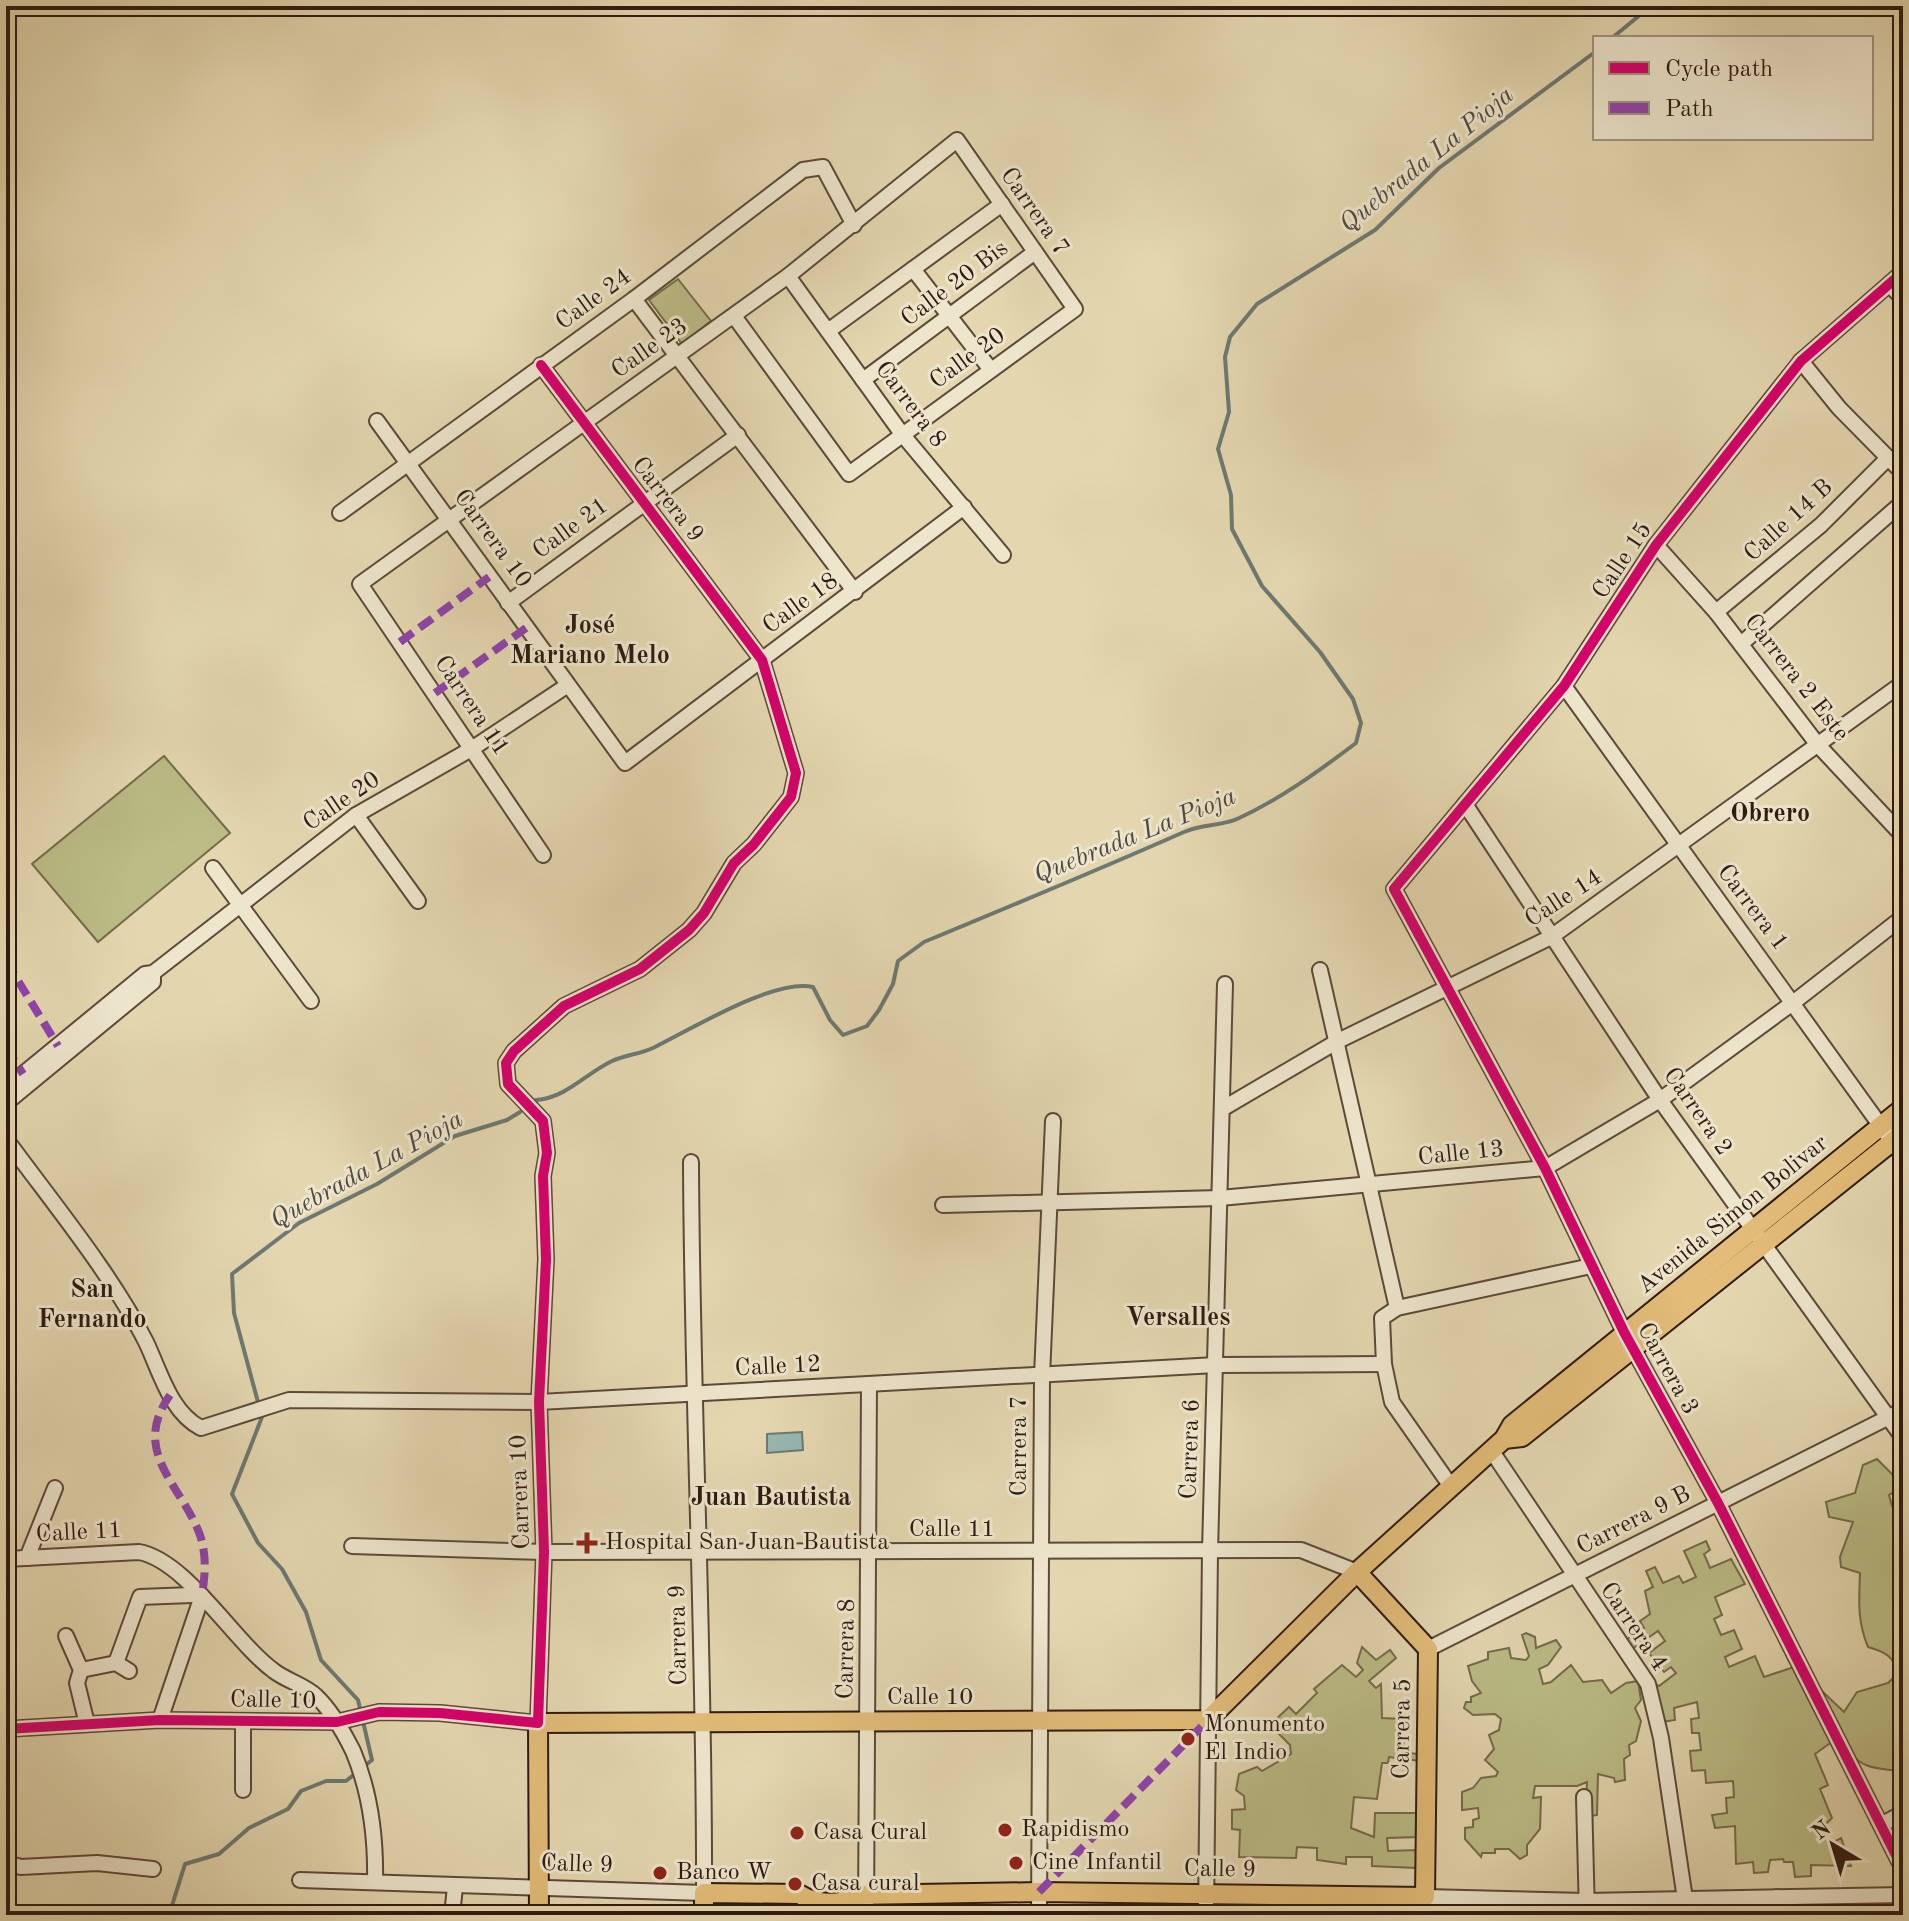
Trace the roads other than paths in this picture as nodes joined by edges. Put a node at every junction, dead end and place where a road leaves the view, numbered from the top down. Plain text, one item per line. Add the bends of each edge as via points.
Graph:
1 (957, 140) joint
2 (1002, 204) junction
3 (854, 225) junction
4 (1035, 252) junction
5 (913, 269) junction
6 (1903, 272) edge
7 (788, 276) junction
8 (1890, 285) junction
9 (634, 299) junction
10 (1903, 299) edge
11 (1075, 309) joint
12 (949, 315) junction
13 (734, 316) junction
14 (828, 331) junction
15 (679, 356) junction
16 (1801, 361) junction
17 (541, 365) junction
18 (991, 370) junction
19 (863, 380) junction
20 (377, 421) dead end
21 (583, 422) junction
22 (902, 434) junction
23 (738, 435) junction
24 (1887, 459) junction
25 (408, 463) junction
26 (1903, 473) edge
27 (1903, 502) edge
28 (644, 503) junction
29 (964, 507) junction
30 (340, 513) dead end
31 (447, 520) junction
32 (1656, 545) junction
33 (1003, 555) dead end
34 (360, 584) joint
35 (855, 592) junction
36 (508, 603) junction
37 (1716, 612) junction
38 (1741, 644) junction
39 (762, 660) junction
40 (1903, 683) edge
41 (568, 685) junction
42 (1564, 686) junction
43 (1818, 745) junction
44 (473, 748) junction
45 (625, 763) joint
46 (1465, 804) junction
47 (356, 815) junction
48 (1903, 836) edge
49 (1678, 847) junction
50 (543, 855) dead end
51 (213, 868) dead end
52 (1394, 889) joint
53 (418, 901) dead end
54 (240, 903) junction
55 (1903, 917) edge
56 (1551, 937) junction
57 (1320, 970) dead end
58 (153, 973) junction
59 (1225, 984) dead end
60 (1450, 987) junction
61 (311, 1001) dead end
62 (1794, 1002) junction
63 (1338, 1041) junction
64 (6, 1088) edge
65 (1660, 1100) junction
66 (6, 1103) edge
67 (1903, 1108) edge
68 (1222, 1109) junction
69 (1053, 1121) dead end
70 (6, 1139) edge
71 (1895, 1140) edge
72 (691, 1162) dead end
73 (1545, 1168) junction
74 (1370, 1186) junction
75 (1220, 1198) junction
76 (943, 1205) dead end
77 (1048, 1205) junction
78 (1754, 1229) junction
79 (1765, 1244) junction
80 (1591, 1266) junction
81 (1397, 1308) junction
82 (1628, 1340) junction
83 (1384, 1364) junction
84 (1216, 1365) junction
85 (1042, 1376) junction
86 (869, 1384) junction
87 (692, 1396) junction
88 (539, 1402) junction
89 (1896, 1413) edge
90 (1903, 1438) edge
91 (1498, 1444) junction
92 (1450, 1485) junction
93 (55, 1488) dead end
94 (1718, 1503) junction
95 (352, 1546) dead end
96 (701, 1551) junction
97 (1210, 1551) junction
98 (544, 1552) junction
99 (871, 1552) junction
100 (1041, 1552) junction
101 (27, 1558) junction
102 (7, 1562) edge
103 (1357, 1572) junction
104 (1572, 1576) junction
105 (198, 1593) junction
106 (66, 1636) dead end
107 (1428, 1649) junction
108 (81, 1670) junction
109 (160, 1720) junction
110 (1208, 1720) junction
111 (243, 1721) junction
112 (337, 1722) junction
113 (868, 1722) junction
114 (1040, 1722) junction
115 (538, 1723) junction
116 (705, 1723) junction
117 (87, 1724) junction
118 (6, 1729) edge
119 (243, 1790) dead end
120 (1584, 1797) dead end
121 (1903, 1813) edge
122 (1881, 1825) junction
123 (6, 1863) edge
124 (153, 1869) dead end
125 (1903, 1869) edge
126 (300, 1880) dead end
127 (375, 1882) junction
128 (455, 1887) junction
129 (540, 1888) junction
130 (1039, 1892) junction
131 (704, 1893) junction
132 (1207, 1894) junction
133 (866, 1895) junction
134 (1903, 1895) edge
135 (1777, 1897) junction
136 (1685, 1899) junction
137 (1425, 1906) edge
138 (1586, 1908) edge
139 (452, 1915) edge
140 (539, 1915) edge
141 (704, 1915) edge
142 (866, 1915) edge
143 (1039, 1915) edge
144 (1206, 1915) edge
145 (1777, 1915) edge

1 - 2 street, Carrera 7
1 - 3 street, Calle 23
2 - 4 street, Carrera 7
2 - 5 street
3 - 7 street, Calle 23
3 - 9 street, Calle 24 via 823,167 803,170
4 - 11 street, Carrera 7
4 - 12 street, Calle 20 Bis
5 - 12 street
5 - 14 street
6 - 8 street, Calle 15
7 - 13 street, Calle 23
7 - 14 street, Carrera 8
8 - 10 street
8 - 16 street, Calle 15
9 - 15 street
9 - 17 street, Calle 24
11 - 18 street, Calle 20
12 - 18 street
12 - 19 street, Calle 20 Bis
13 - 15 street, Calle 23
13 - 22 street, Calle 20 via 849,474
14 - 19 street, Carrera 8
15 - 21 street, Calle 23
15 - 23 street
16 - 24 street
16 - 32 street, Calle 15
17 - 21 street, Carrera 9
17 - 25 street, Calle 24
18 - 22 street, Calle 20
19 - 22 street, Carrera 8
20 - 25 street, Carrera 10
21 - 28 street, Carrera 9
21 - 31 street, Calle 23
22 - 29 street, Carrera 8
23 - 28 street, Calle 21
23 - 35 street
24 - 26 street
24 - 37 street, Calle 14 B via 1821,525
25 - 30 street, Calle 24
25 - 31 street, Carrera 10
27 - 38 street
28 - 36 street, Calle 21
28 - 39 street, Carrera 9
29 - 33 street, Carrera 8
29 - 35 street, Calle 18
31 - 34 street, Calle 23
31 - 36 street, Carrera 10
32 - 37 street, Carrera 2 Este
32 - 42 street, Calle 15
34 - 44 street, Carrera 11
35 - 39 street, Calle 18
36 - 41 street, Carrera 10
37 - 38 street, Carrera 2 Este
38 - 43 street, Carrera 2 Este
39 - 45 street, Calle 18
39 - 88 street, Carrera 10 via 796,773 791,797 734,863 704,913 673,945 640,969 564,1006 506,1063 508,1084 543,1121 547,1153
40 - 43 street, Calle 14
41 - 44 street, Calle 20
41 - 45 street, Carrera 10
42 - 46 street, Calle 15
42 - 49 street, Carrera 1
43 - 48 street, Carrera 2 Este
43 - 49 street, Calle 14
44 - 47 street, Calle 20
44 - 50 street, Carrera 11
46 - 52 street, Calle 15
46 - 56 street, Carrera 2
47 - 53 street
47 - 54 street, Calle 20
49 - 56 street, Calle 14
49 - 62 street, Carrera 1
51 - 54 street
52 - 60 street, Carrera 3
54 - 58 street, Calle 20
54 - 61 street
55 - 62 street, Calle 13
56 - 60 street, Calle 14
56 - 65 street, Carrera 2
57 - 63 street
58 - 64 street via 145,974
58 - 66 street via 153,982
59 - 68 street, Carrera 6
60 - 63 street, Calle 14
60 - 73 street, Carrera 3
62 - 65 street, Calle 13
62 - 71 street, Carrera 1
63 - 68 street, Calle 14
63 - 74 street
65 - 73 street, Calle 13
65 - 78 street, Carrera 2
67 - 71 main road, Avenida Simon Bolivar
68 - 75 street, Carrera 6
69 - 77 street, Carrera 7
70 - 88 street, Calle 12 via 144,1339 184,1416 201,1428 229,1422 269,1403
71 - 78 main road, Avenida Simon Bolivar
71 - 79 main road, Avenida Simon Bolivar
72 - 87 street, Carrera 9
73 - 74 street, Calle 13
73 - 80 street, Carrera 3
74 - 75 street, Calle 13
74 - 81 street
75 - 77 street, Calle 13
75 - 84 street, Carrera 6
76 - 77 street, Calle 13
77 - 85 street, Carrera 7
78 - 79 street, Carrera 2
78 - 82 main road, Avenida Simon Bolivar
79 - 82 main road, Avenida Simon Bolivar
79 - 89 street, Carrera 2
80 - 81 street
80 - 82 street, Carrera 3
81 - 83 street via 1382,1318
82 - 91 main road, Avenida Simon Bolivar via 1522,1437
82 - 94 street, Carrera 3
83 - 84 street, Calle 12
83 - 92 street via 1392,1402
84 - 85 street, Calle 12
84 - 97 street, Carrera 6
85 - 86 street, Calle 12
85 - 100 street, Carrera 7
86 - 87 street, Calle 12
86 - 99 street, Carrera 8
87 - 88 street, Calle 12
87 - 96 street, Carrera 9
88 - 98 street, Carrera 10
89 - 90 street, Carrera 2
89 - 94 street, Carrera 9 B
91 - 92 main road
91 - 104 street, Carrera 4
92 - 103 main road
93 - 101 street
94 - 104 street, Carrera 9 B
94 - 122 street, Carrera 3
95 - 98 street, Calle 11
96 - 98 street, Calle 11
96 - 99 street, Calle 11
96 - 116 street, Carrera 9
97 - 100 street, Calle 11
97 - 103 street, Calle 11 via 1301,1550
97 - 110 street, Carrera 6
98 - 115 street, Carrera 10
99 - 100 street, Calle 11
99 - 113 street, Carrera 8
100 - 114 street, Carrera 7
101 - 102 street, Calle 11
101 - 105 street, Calle 11 via 154,1555
103 - 107 main road, Carrera 5
103 - 110 main road
104 - 107 street, Carrera 9 B
104 - 136 street, Carrera 4 via 1648,1684
105 - 108 street via 140,1597 122,1667
105 - 109 street
105 - 112 street via 272,1670 315,1694
106 - 108 street
107 - 137 main road, Carrera 5
108 - 117 street via 77,1683
109 - 111 street, Calle 10
109 - 117 street, Calle 10
110 - 114 main road, Calle 10
110 - 132 street, Carrera 6
111 - 112 street, Calle 10
111 - 119 street
112 - 115 street, Calle 10 via 379,1712
112 - 127 street via 367,1795 376,1835
113 - 114 main road, Calle 10
113 - 116 main road, Calle 10
113 - 133 street, Carrera 8
114 - 130 street, Carrera 7
115 - 116 main road, Calle 10
115 - 129 main road, Carrera 10
116 - 131 street, Carrera 9
117 - 118 street, Calle 10
120 - 138 street
121 - 122 street
122 - 125 street, Carrera 3
123 - 124 street
126 - 127 street, Calle 9
127 - 128 street, Calle 9
128 - 129 street, Calle 9
128 - 139 street
129 - 131 street, Calle 9
129 - 140 main road, Carrera 10
130 - 132 main road, Calle 9
130 - 133 main road, Calle 9
130 - 143 street, Carrera 7
131 - 133 main road, Calle 9 via 799,1894 812,1902
131 - 141 main road, Carrera 9
132 - 137 main road, Calle 9
132 - 144 street, Carrera 6
133 - 142 street, Carrera 8
134 - 135 street, Calle 9
135 - 136 street, Calle 9
135 - 145 street
136 - 138 street, Calle 9
137 - 138 street, Calle 9

